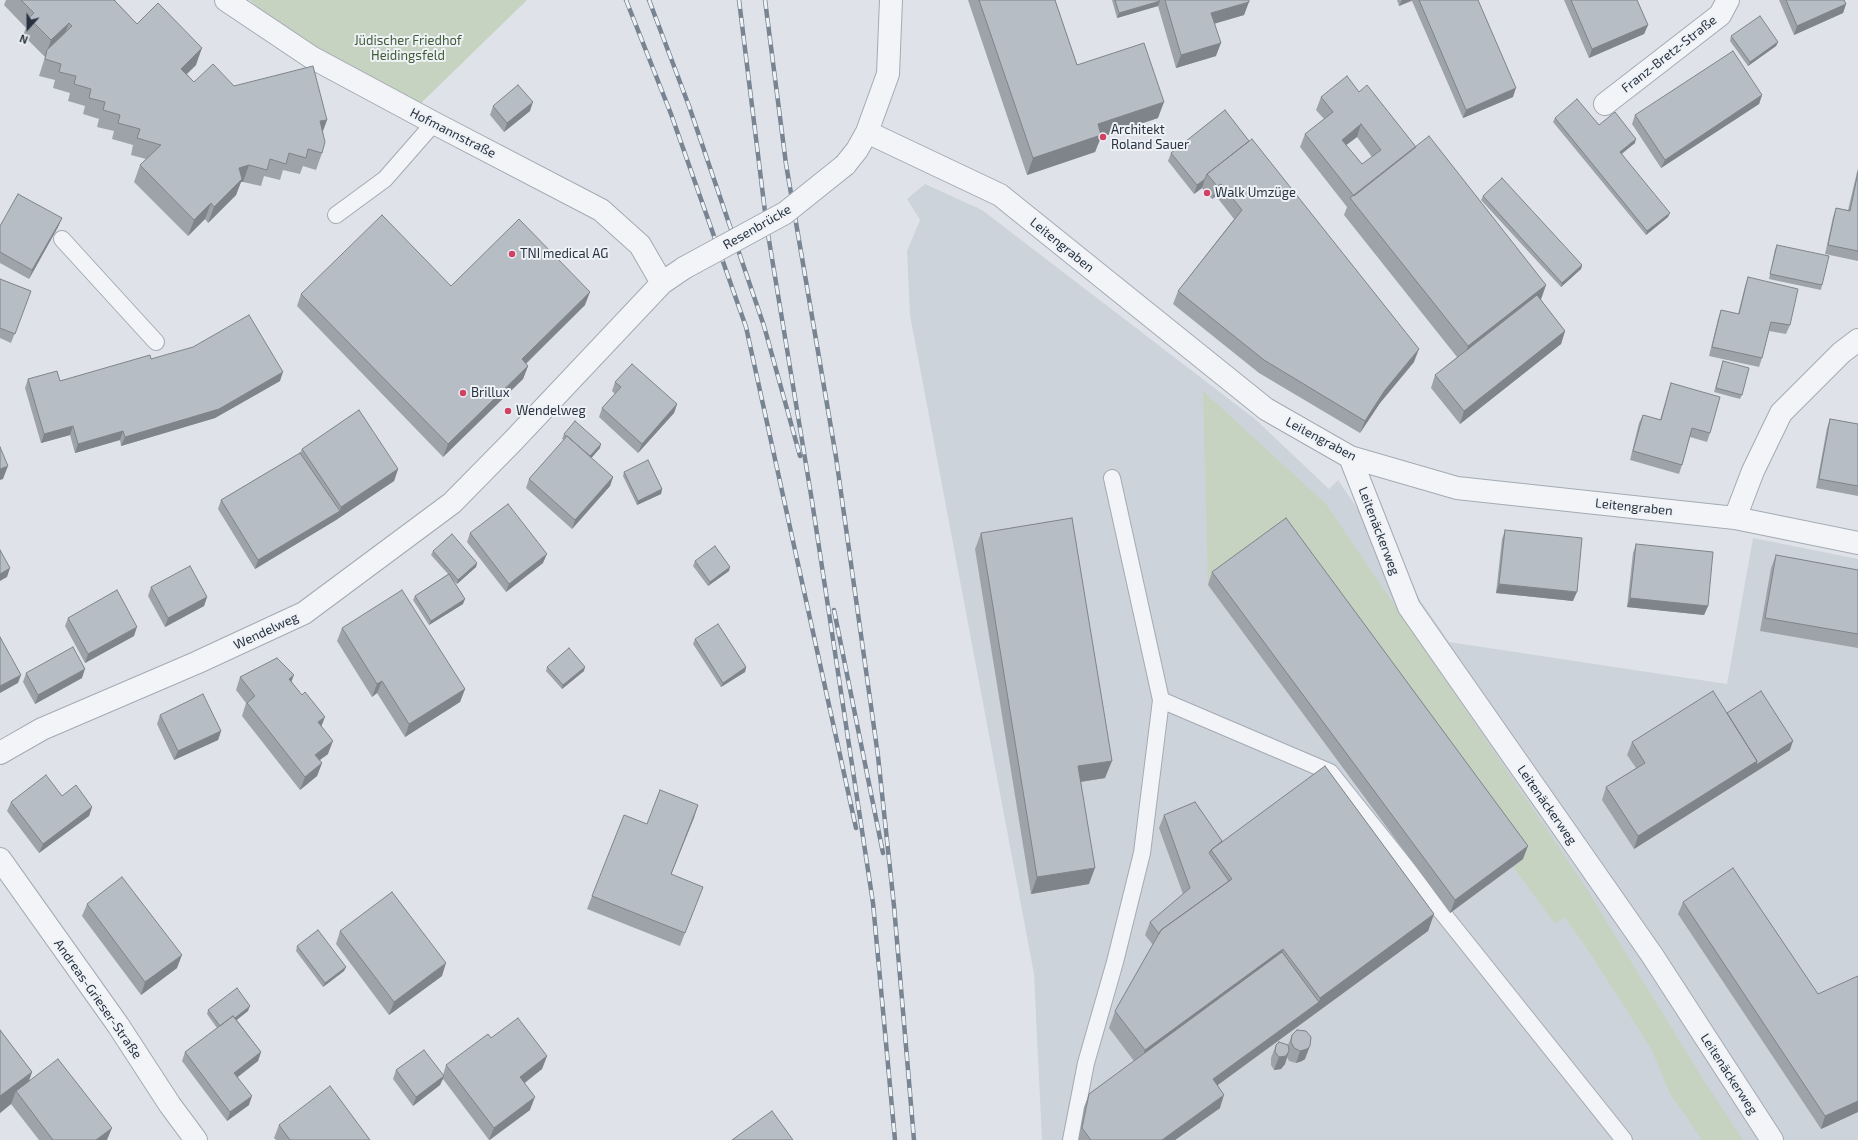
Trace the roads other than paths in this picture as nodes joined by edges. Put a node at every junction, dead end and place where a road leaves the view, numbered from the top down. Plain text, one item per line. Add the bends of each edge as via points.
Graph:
1 (226, 0) edge
2 (891, 0) edge
3 (1728, 0) edge
4 (1605, 104) dead end
5 (434, 123) junction
6 (867, 132) junction
7 (336, 215) dead end
8 (62, 239) dead end
9 (684, 268) joint
10 (662, 283) junction
11 (1858, 340) edge
12 (156, 342) dead end
13 (1350, 457) junction
14 (1112, 478) dead end
15 (1735, 518) junction
16 (1858, 543) edge
17 (1161, 700) junction
18 (0, 753) edge
19 (0, 859) edge
20 (196, 1140) edge
21 (1071, 1140) edge
22 (1624, 1140) edge
23 (1772, 1140) edge

1 - 5 street, Hofmannstraße via 311,57
2 - 6 street, Resenbrücke via 888,74
3 - 4 street, Franz-Bretz-Straße via 1720,15
5 - 7 lane via 385,179
5 - 10 street, Hofmannstraße via 601,210 640,245
6 - 9 street, Resenbrücke, bridge via 845,165 785,213
6 - 13 street, Leitengraben via 1000,195 1266,409
8 - 12 lane
9 - 10 street, Wendelweg
10 - 18 street, Wendelweg via 452,503 304,613 196,664 42,729
11 - 15 street via 1841,353 1781,414 1753,471
13 - 15 street, Leitengraben via 1457,488
13 - 23 street, Leitenäckerweg via 1409,607 1652,955
14 - 17 lane
15 - 16 street, Leitengraben
17 - 21 lane via 1142,853 1086,1063
17 - 22 lane via 1330,772
19 - 20 street, Andreas-Grieser-Straße

